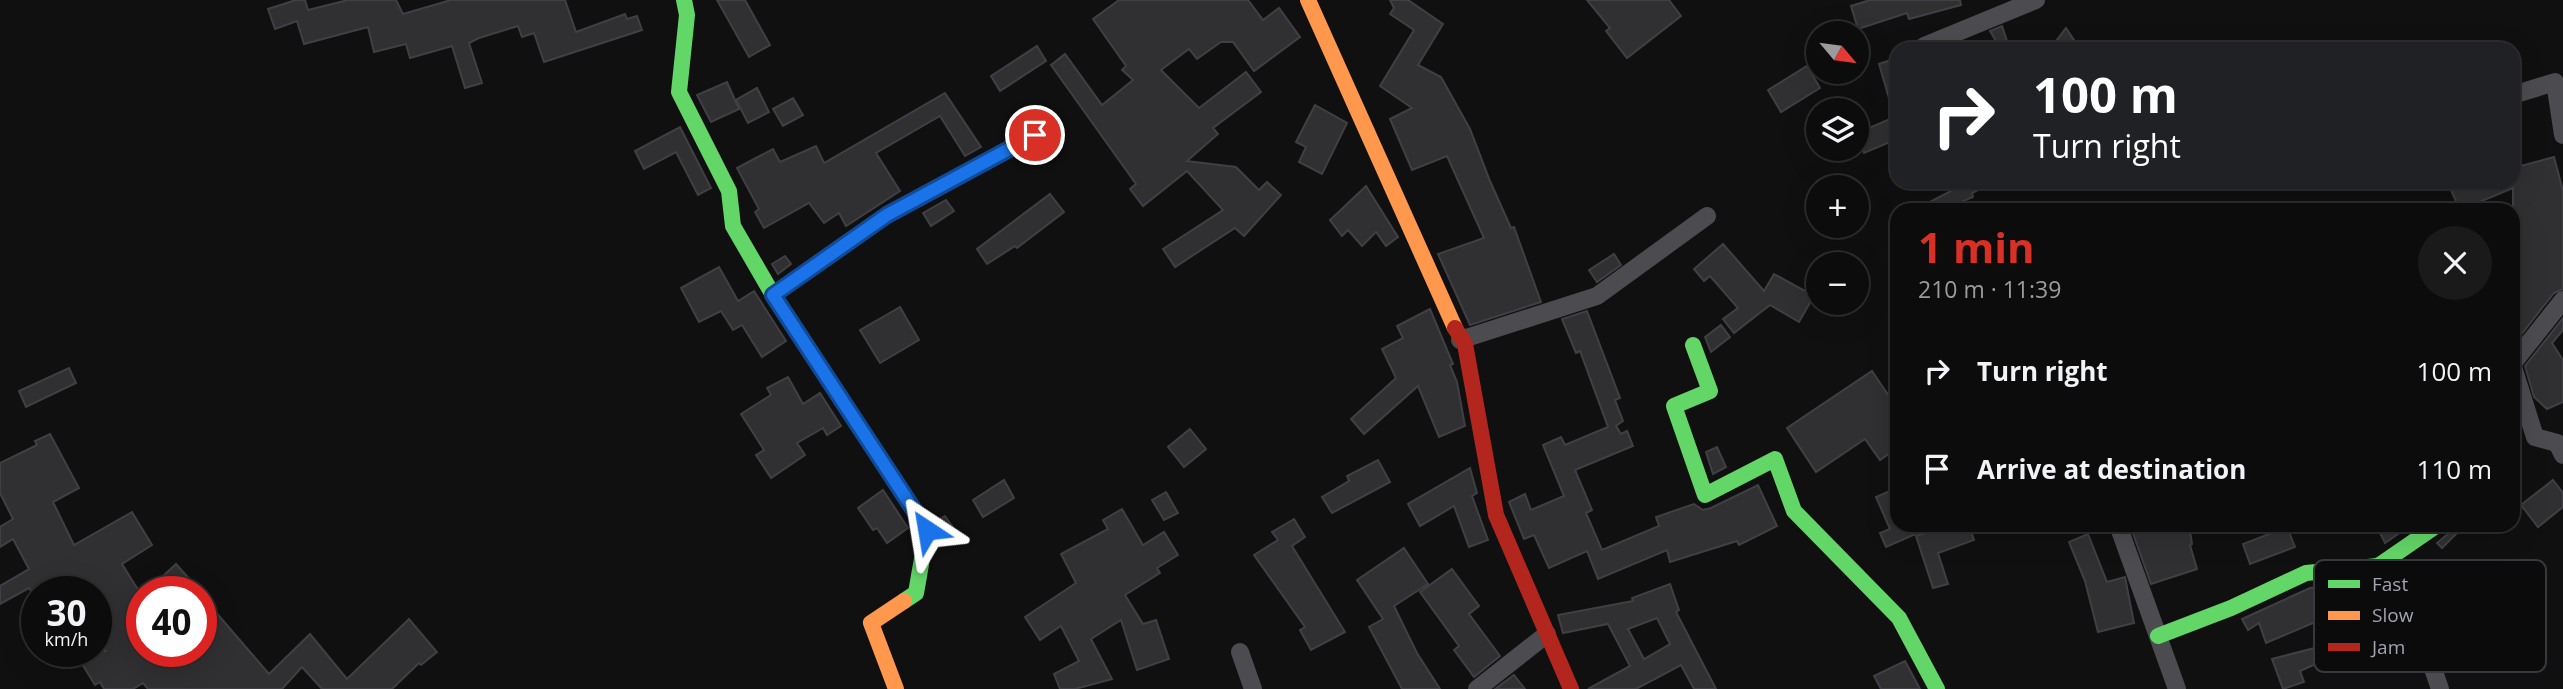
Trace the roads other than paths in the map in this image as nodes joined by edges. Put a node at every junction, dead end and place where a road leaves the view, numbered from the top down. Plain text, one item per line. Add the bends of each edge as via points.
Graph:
1 (684, 0) edge
2 (1308, 0) edge
3 (2036, 0) edge
4 (1934, 42) edge
5 (2520, 93) edge
6 (1035, 135) dead end
7 (2563, 135) edge
8 (1707, 216) dead end
9 (773, 295) junction
10 (2563, 300) edge
11 (1460, 340) junction
12 (1693, 345) dead end
13 (2520, 356) edge
14 (2520, 388) edge
15 (2563, 454) edge
16 (2121, 532) edge
17 (2427, 532) edge
18 (2387, 560) edge
19 (2314, 572) edge
20 (1547, 634) junction
21 (2158, 636) junction
22 (1240, 652) dead end
23 (2434, 672) edge
24 (896, 689) edge
25 (1253, 689) edge
26 (1477, 689) edge
27 (1570, 689) edge
28 (1937, 689) edge
29 (2177, 689) edge
30 (2440, 689) edge

1 - 9 street via 687,15 679,92 729,191 733,226
2 - 11 street
3 - 4 street
5 - 7 street via 2555,82
6 - 9 street via 887,215
8 - 11 street via 1597,296
9 - 24 street via 927,530 916,593 871,623
10 - 13 street
11 - 20 street via 1465,344 1496,515
12 - 28 street via 1710,391 1674,406 1705,495 1775,459 1794,511 1899,618
14 - 15 street via 2535,437 2557,443
16 - 21 street
17 - 18 street
19 - 21 street
20 - 26 street
20 - 27 street
21 - 29 street
22 - 25 street
23 - 30 street

